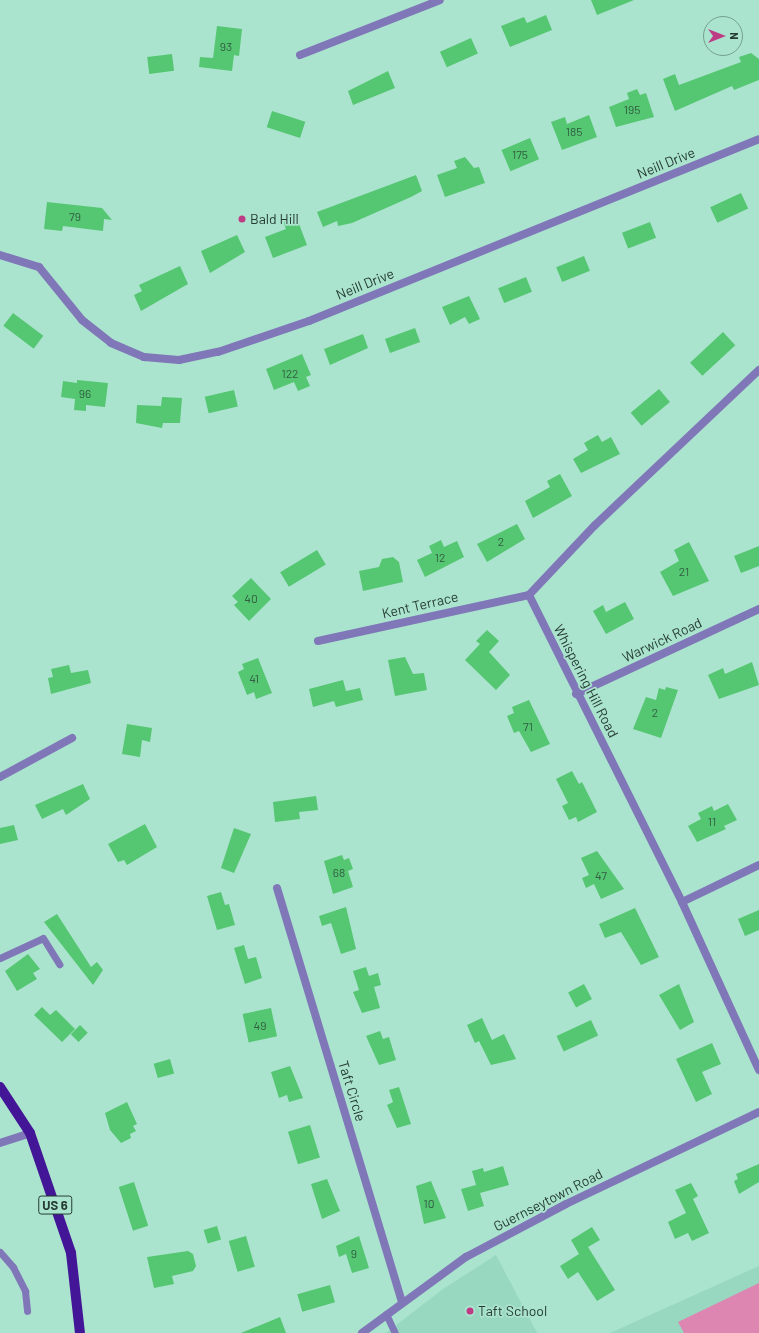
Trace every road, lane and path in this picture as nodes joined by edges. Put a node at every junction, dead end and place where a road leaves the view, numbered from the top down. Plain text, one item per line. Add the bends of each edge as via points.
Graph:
1 (440, 0) edge
2 (300, 54) dead end
3 (759, 139) edge
4 (0, 256) edge
5 (759, 370) edge
6 (528, 595) junction
7 (759, 609) edge
8 (318, 641) dead end
9 (576, 694) junction
10 (72, 738) dead end
11 (0, 777) edge
12 (759, 865) edge
13 (277, 888) dead end
14 (682, 902) junction
15 (0, 958) edge
16 (59, 964) dead end
17 (759, 1070) edge
18 (0, 1087) edge
19 (759, 1112) edge
20 (30, 1133) junction
21 (0, 1142) edge
22 (0, 1252) edge
23 (402, 1301) junction
24 (27, 1311) dead end
25 (386, 1314) junction
26 (80, 1333) edge
27 (362, 1333) edge
28 (395, 1333) edge

1 - 2 street
3 - 4 street, Neill Drive via 309,321 218,352 179,360 144,357 111,343 82,320 39,267
5 - 6 street via 595,525
6 - 8 street, Kent Terrace
6 - 9 street, Whispering Hill Road
7 - 9 street, Warwick Road
9 - 14 street, Whispering Hill Road
10 - 11 street
12 - 14 street
13 - 23 street, Taft Circle
14 - 17 street, Whispering Hill Road
15 - 16 lane via 43,938
18 - 20 main road, US 6
19 - 23 street, Guernseytown Road via 526,1225 466,1257
20 - 21 street
20 - 26 main road, US 6 via 71,1252
22 - 24 lane via 13,1267 25,1291
23 - 25 street, Guernseytown Road
25 - 27 street, Guernseytown Road
25 - 28 lane

